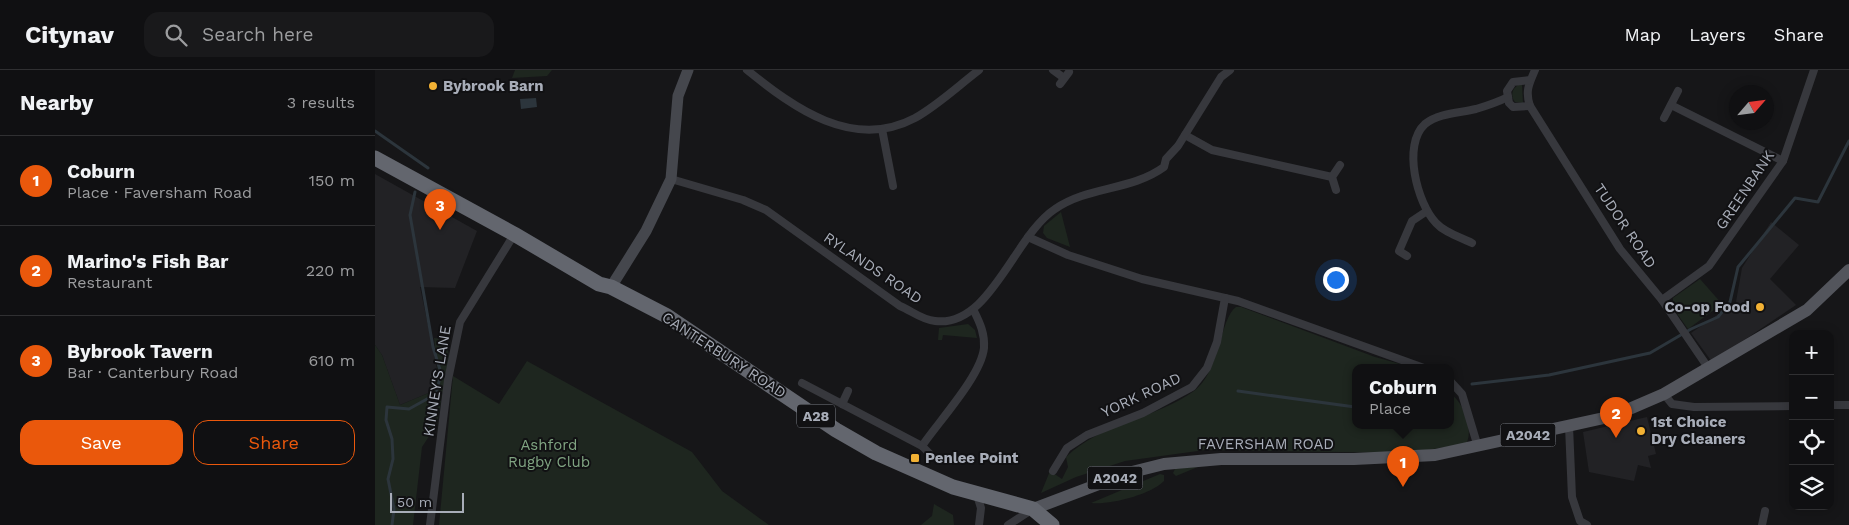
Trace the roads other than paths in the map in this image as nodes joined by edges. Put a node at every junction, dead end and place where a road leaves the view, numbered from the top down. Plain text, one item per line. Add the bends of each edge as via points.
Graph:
1 (688, 70) edge
2 (747, 70) edge
3 (979, 70) edge
4 (1053, 70) edge
5 (1230, 70) edge
6 (1535, 70) edge
7 (1814, 70) edge
8 (1064, 78) dead end
9 (1530, 80) junction
10 (1677, 91) dead end
11 (1508, 97) junction
12 (1671, 105) junction
13 (1530, 106) junction
14 (1664, 118) dead end
15 (883, 129) junction
16 (1185, 135) junction
17 (375, 152) edge
18 (375, 158) edge
19 (1783, 161) junction
20 (1340, 165) dead end
21 (1332, 177) junction
22 (671, 179) junction
23 (893, 186) dead end
24 (1336, 190) dead end
25 (1427, 211) junction
26 (516, 231) junction
27 (1028, 237) junction
28 (1472, 243) dead end
29 (1407, 256) dead end
30 (1849, 270) edge
31 (611, 287) junction
32 (1225, 298) junction
33 (1662, 300) junction
34 (974, 311) junction
35 (1413, 364) edge
36 (1709, 369) junction
37 (802, 383) dead end
38 (1454, 385) edge
39 (848, 391) dead end
40 (1665, 394) junction
41 (841, 404) junction
42 (1849, 404) edge
43 (1834, 405) edge
44 (1789, 406) edge
45 (1569, 426) junction
46 (922, 446) junction
47 (1478, 447) junction
48 (933, 457) dead end
49 (1053, 471) dead end
50 (977, 495) junction
51 (1033, 509) junction
52 (1765, 511) dead end
53 (430, 525) edge
54 (979, 525) edge
55 (1008, 525) edge
56 (1052, 525) edge
57 (1587, 525) edge
58 (1762, 525) edge

1 - 22 street via 677,96
2 - 15 street via 823,122 841,128
3 - 15 street via 914,118
4 - 8 street
5 - 16 street via 1221,77
6 - 9 street
7 - 19 street, GREENBANK
9 - 11 street via 1513,82 1507,90
9 - 13 street, TUDOR ROAD via 1527,92
10 - 12 street
11 - 13 street via 1513,107
11 - 25 street via 1477,109 1439,117 1419,132 1413,163
12 - 14 street
12 - 19 street
13 - 33 street, TUDOR ROAD via 1621,249
15 - 23 street
16 - 21 street via 1212,150
16 - 27 street via 1166,159 1164,168 1155,174 1126,186 1079,196 1040,219
17 - 26 highway, CANTERBURY ROAD / A28 via 451,190
18 - 26 highway, CANTERBURY ROAD / A28
19 - 33 street, GREENBANK via 1709,266
20 - 21 street
21 - 24 street
22 - 31 street via 646,231
22 - 34 street, RYLANDS ROAD via 766,210 874,289 923,318 954,320
25 - 28 street via 1447,232
25 - 29 street via 1412,222 1399,251
26 - 31 highway, CANTERBURY ROAD / A28 via 597,272
26 - 53 street, KINNEY'S LANE via 460,322 448,380
27 - 32 street via 1068,255 1142,279
27 - 34 street
30 - 36 main road, FAVERSHAM ROAD / A2042 via 1807,310
31 - 50 highway, CANTERBURY ROAD / A28 via 667,316 836,430 909,468
32 - 35 street
32 - 49 street, YORK ROAD via 1217,342 1207,368 1192,387 1087,435 1067,448
33 - 36 street, TUDOR ROAD
34 - 46 street via 983,335 984,347 979,366
36 - 40 main road, FAVERSHAM ROAD / A2042
37 - 41 street
38 - 47 street via 1462,394
39 - 41 street
40 - 44 street via 1671,404 1694,407
40 - 45 main road, FAVERSHAM ROAD / A2042 via 1613,416
41 - 46 street
42 - 43 street
45 - 47 main road, FAVERSHAM ROAD / A2042
45 - 57 street via 1572,498 1580,521
46 - 48 street
47 - 51 main road, FAVERSHAM ROAD / A2042 via 1394,458 1221,459 1164,464
50 - 51 highway, CANTERBURY ROAD / A28
50 - 54 street via 981,508
51 - 55 street
51 - 56 highway, CANTERBURY ROAD / A28
52 - 58 street

